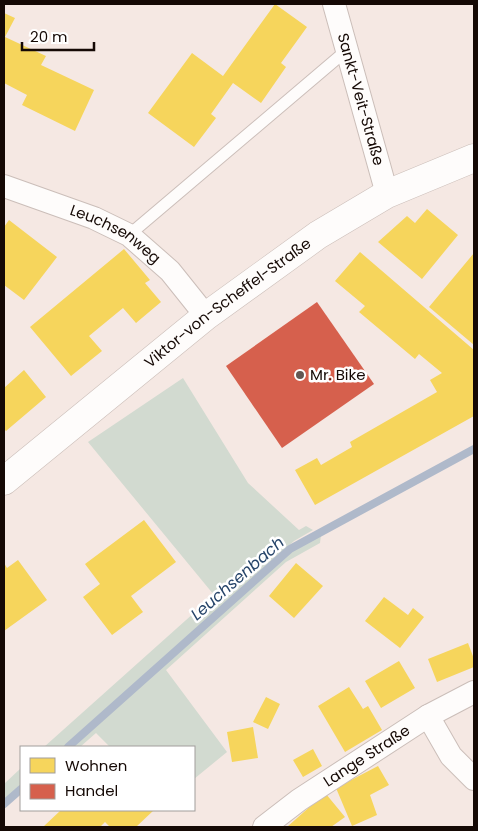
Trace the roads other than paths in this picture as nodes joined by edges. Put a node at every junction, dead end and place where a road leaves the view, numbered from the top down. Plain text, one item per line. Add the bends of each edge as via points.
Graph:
1 (334, 4) edge
2 (347, 50) junction
3 (474, 158) edge
4 (4, 186) edge
5 (387, 194) junction
6 (129, 235) junction
7 (206, 316) junction
8 (4, 481) edge
9 (474, 692) edge
10 (428, 716) junction
11 (474, 780) edge
12 (264, 827) edge

1 - 2 street, Sankt-Veit-Straße
2 - 5 street, Sankt-Veit-Straße
2 - 6 lane
3 - 5 street, Viktor-von-Scheffel-Straße
4 - 6 street, Leuchsenweg via 94,218
5 - 7 street, Viktor-von-Scheffel-Straße via 318,235
6 - 7 street, Leuchsenweg via 170,270
7 - 8 street, Viktor-von-Scheffel-Straße
9 - 10 street, Lange Straße
10 - 11 street via 451,756
10 - 12 street, Lange Straße via 299,800

